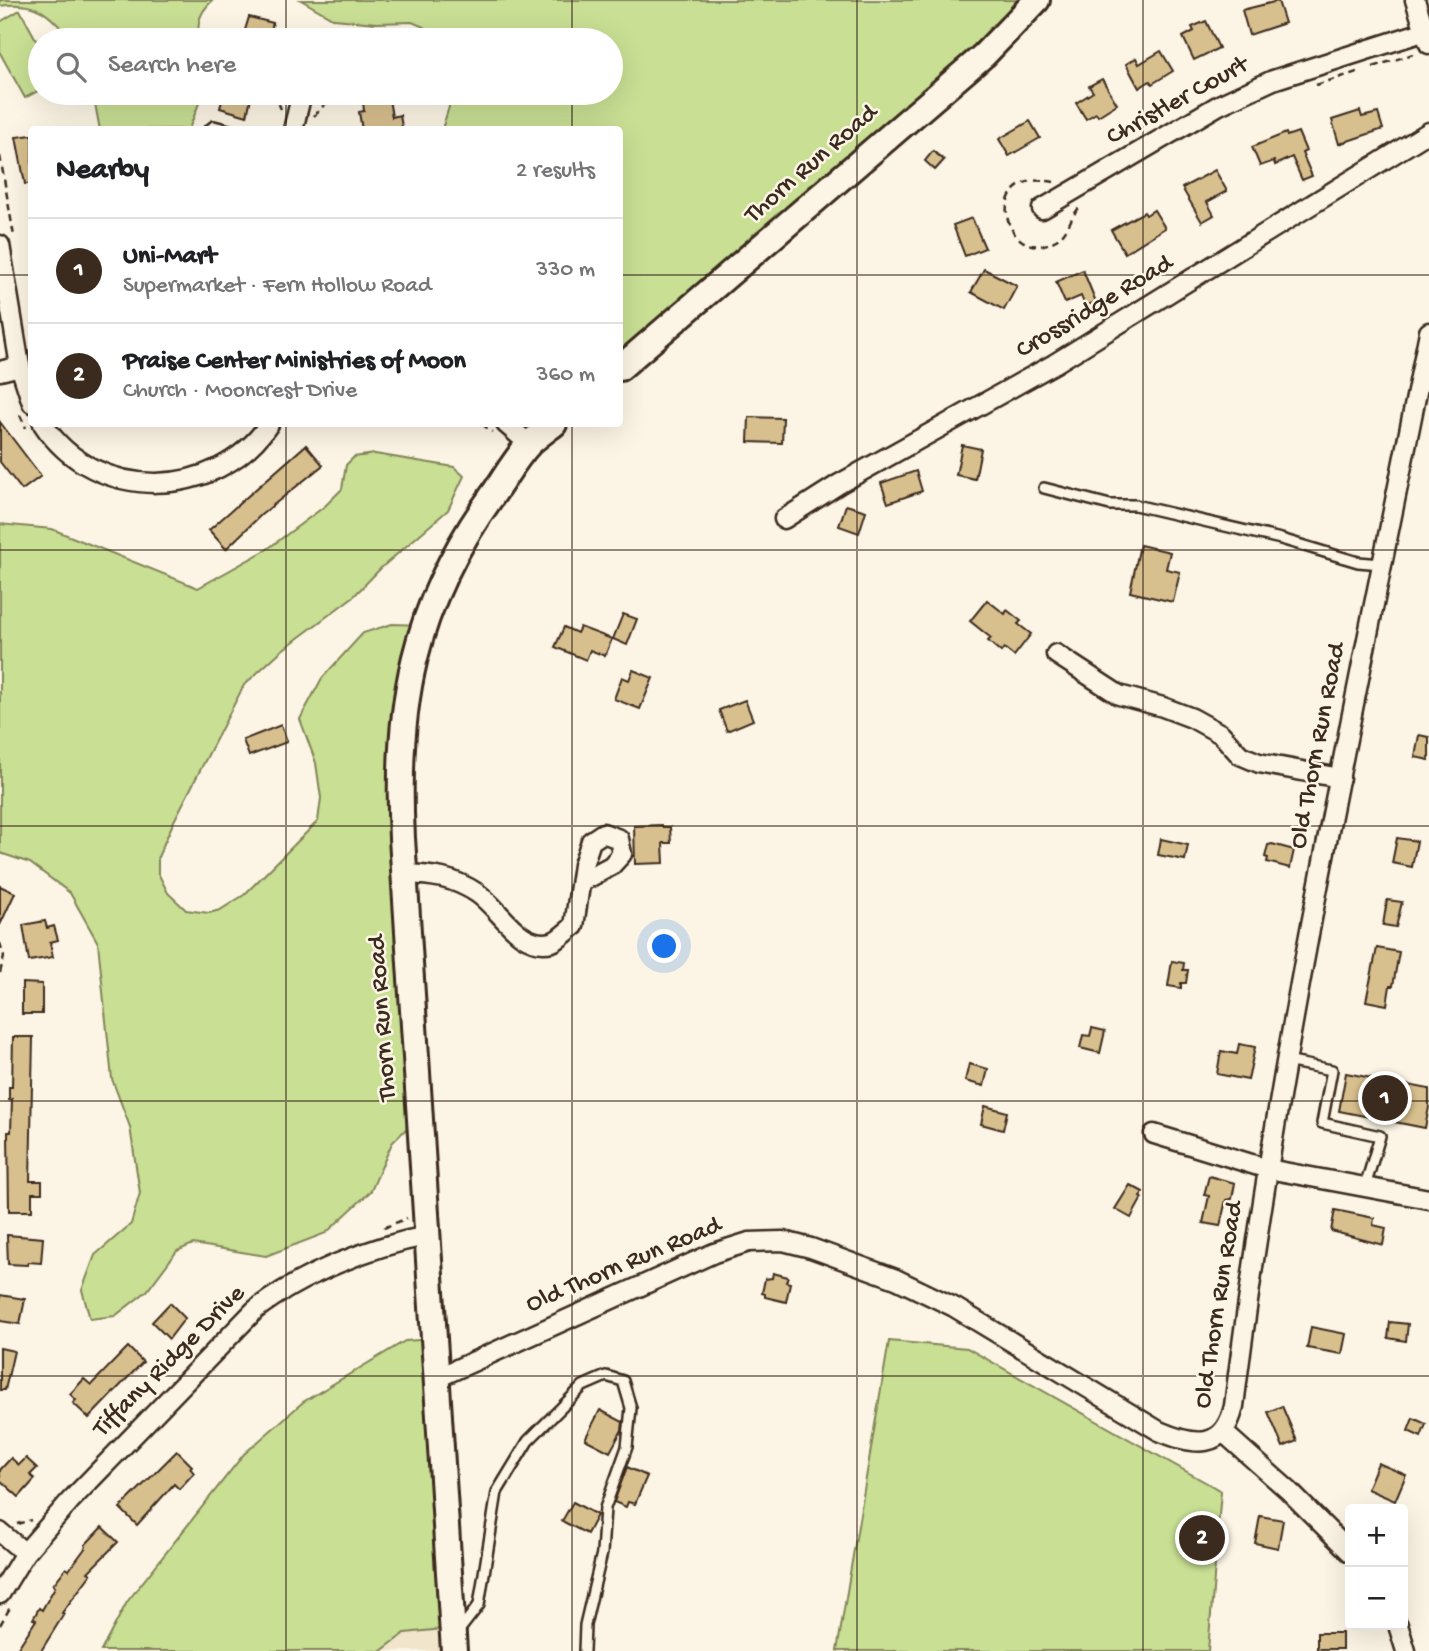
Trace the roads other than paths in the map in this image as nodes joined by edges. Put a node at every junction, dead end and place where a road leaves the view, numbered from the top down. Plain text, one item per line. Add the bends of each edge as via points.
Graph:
1 (1037, 0) edge
2 (1415, 0) edge
3 (1428, 35) edge
4 (299, 105) edge
5 (294, 126) edge
6 (1429, 132) edge
7 (1042, 209) dead end
8 (0, 245) edge
9 (1429, 332) edge
10 (623, 365) edge
11 (20, 366) junction
12 (0, 371) edge
13 (28, 391) edge
14 (46, 427) edge
15 (266, 427) edge
16 (509, 427) edge
17 (550, 427) edge
18 (529, 444) junction
19 (1044, 488) dead end
20 (784, 519) dead end
21 (1382, 564) junction
22 (1056, 654) dead end
23 (1340, 778) junction
24 (404, 874) junction
25 (581, 882) dead end
26 (1286, 1061) junction
27 (1154, 1134) dead end
28 (1268, 1169) junction
29 (1365, 1187) junction
30 (1429, 1199) edge
31 (427, 1236) junction
32 (437, 1378) junction
33 (1223, 1432) junction
34 (0, 1532) edge
35 (1345, 1547) edge
36 (25, 1553) junction
37 (0, 1594) edge
38 (1400, 1630) edge
39 (454, 1645) edge
40 (584, 1651) edge
41 (1406, 1651) edge

1 - 10 street, Thorn Run Road via 984,55
2 - 3 street
3 - 7 street, Christler Court via 1273,80 1230,100
4 - 5 street
6 - 20 street, Crossridge Road via 1054,364
8 - 11 street
9 - 21 street, Old Thorn Run Road
11 - 12 street
11 - 13 street
14 - 15 street via 69,452 96,470 154,484 217,469 241,454
16 - 18 street
17 - 18 street, Thorn Run Road
18 - 24 street, Thorn Run Road via 470,527 442,577 425,625 409,684 401,741
19 - 21 lane
21 - 23 street, Old Thorn Run Road
22 - 23 street via 1119,695 1202,723 1221,734 1240,755 1259,763
23 - 26 street, Old Thorn Run Road
24 - 25 street via 439,876 478,894 509,925 535,942 553,942 573,926
24 - 31 street, Thorn Run Road
26 - 28 street, Old Thorn Run Road
26 - 29 lane via 1332,1070 1322,1123 1380,1136
27 - 28 street
28 - 29 street
28 - 33 street, Old Thorn Run Road via 1234,1406
29 - 30 street
31 - 32 street, Thorn Run Road
31 - 36 street, Tiffany Ridge Drive via 381,1246 271,1298 219,1345
32 - 33 street, Old Thorn Run Road via 714,1253 773,1240 811,1248 921,1289 1159,1431 1200,1442
32 - 39 street, Thorn Run Road
33 - 35 street
34 - 36 street
36 - 37 street, Tiffany Ridge Drive
38 - 41 street
39 - 40 lane via 479,1605 497,1492 528,1441 583,1385 606,1376 623,1381 631,1408 627,1447 605,1508 602,1553 585,1625

